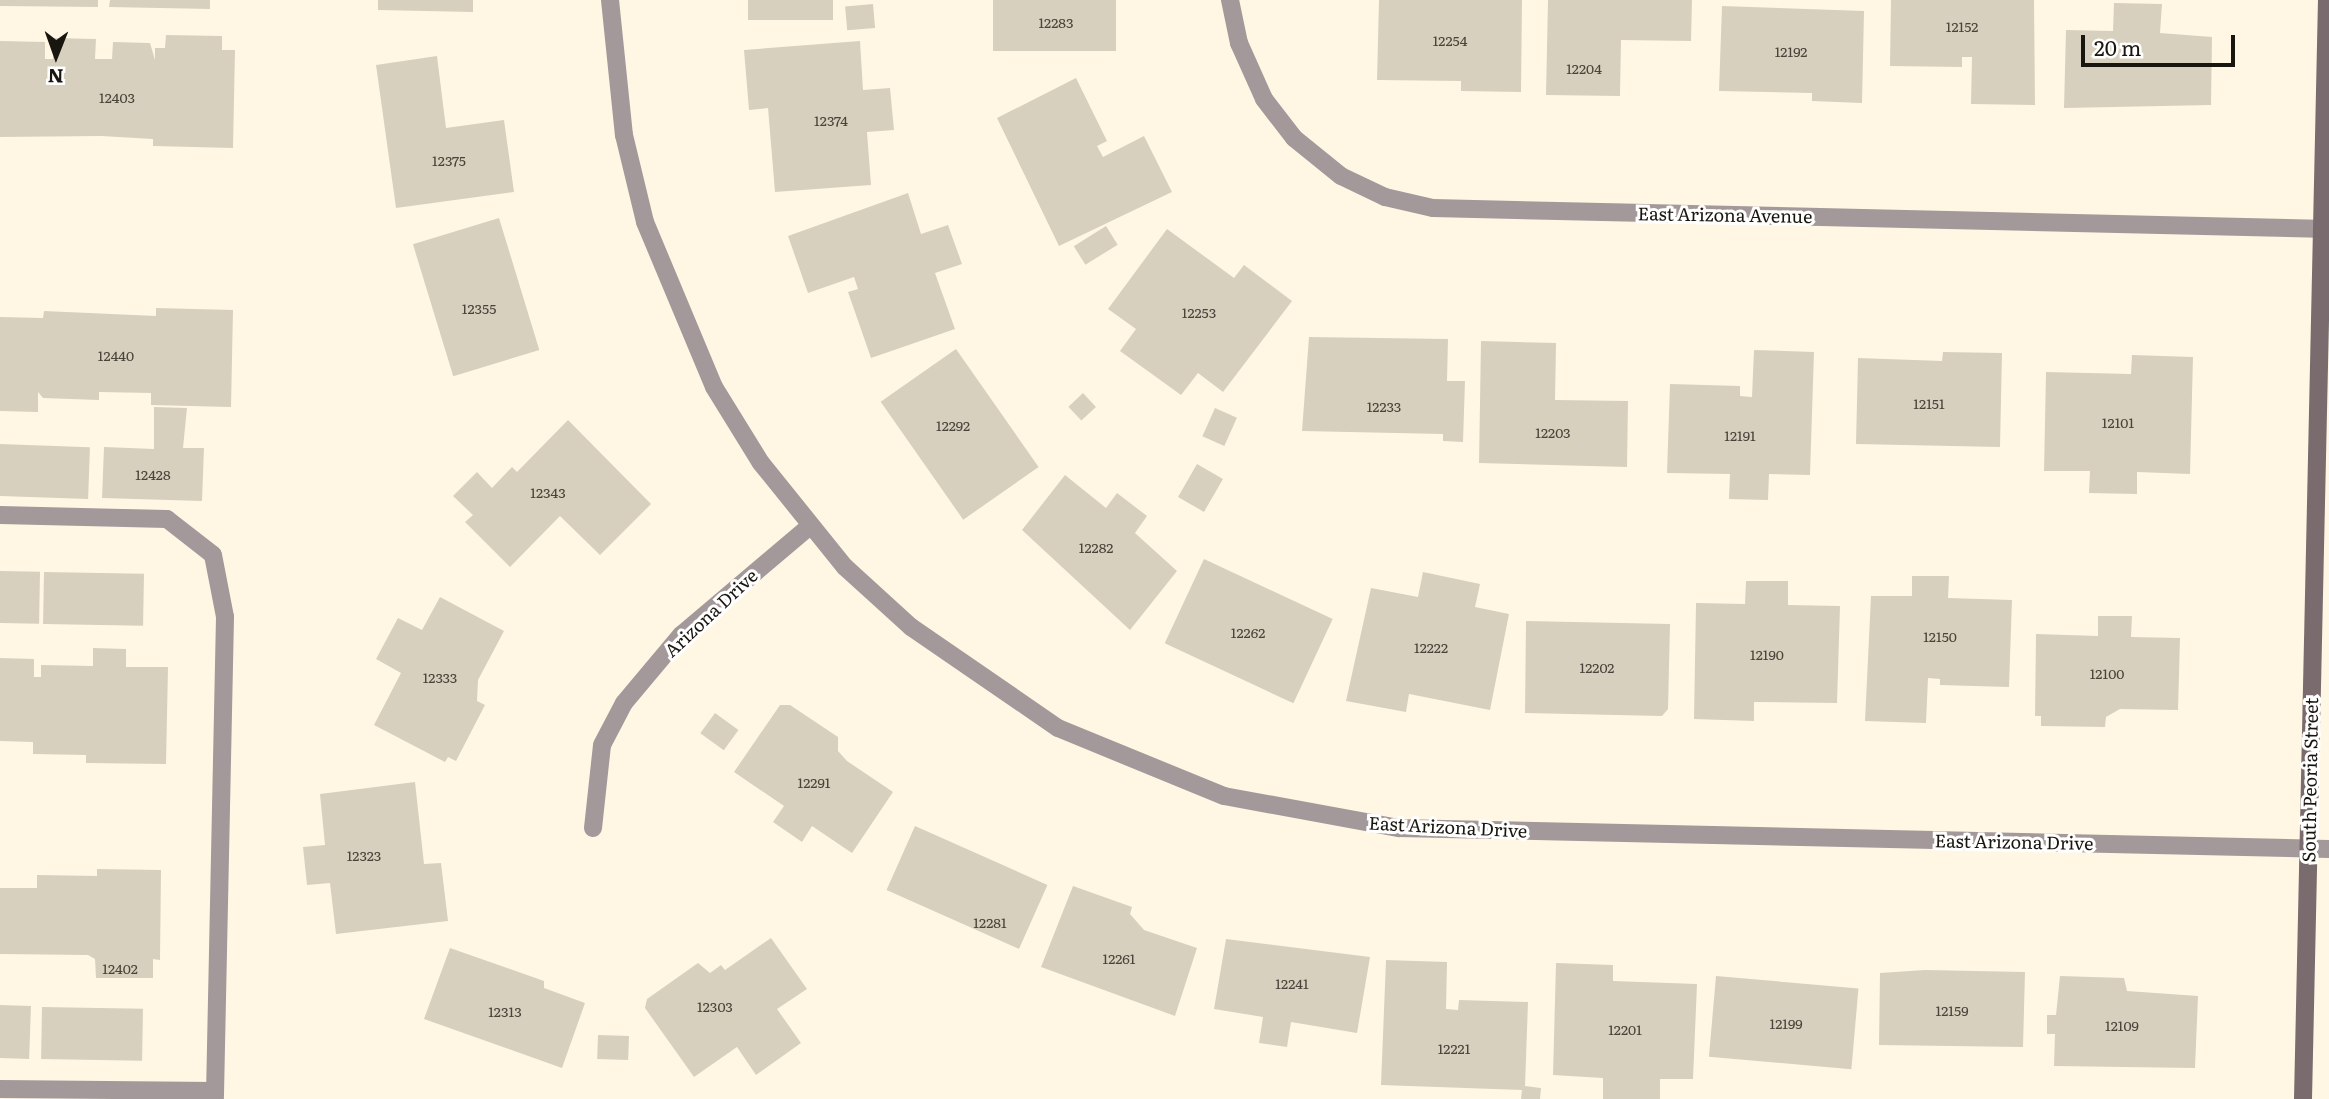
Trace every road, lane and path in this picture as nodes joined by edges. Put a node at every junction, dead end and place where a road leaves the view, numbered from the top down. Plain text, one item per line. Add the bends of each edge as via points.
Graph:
1 (610, 0) edge
2 (1230, 0) edge
3 (2328, 0) edge
4 (2326, 229) edge
5 (0, 514) edge
6 (810, 526) junction
7 (593, 828) dead end
8 (2309, 849) junction
9 (2329, 849) edge
10 (0, 1089) edge
11 (215, 1095) edge
12 (2303, 1099) edge

1 - 6 street, East Arizona Drive via 624,135 675,306 714,387
2 - 4 street, East Arizona Avenue via 1239,43 1264,99 1294,138 1341,176 1385,197 1433,208
3 - 4 main road, South Peoria Street
4 - 8 main road, South Peoria Street
5 - 11 street via 167,519 212,555 225,617
6 - 7 street, Arizona Drive via 681,635 624,702 602,745
6 - 8 street, East Arizona Drive via 911,627 1058,728 1224,796 1310,816 1399,828
8 - 9 street, East Arizona Drive
8 - 12 main road, South Peoria Street
10 - 11 street

